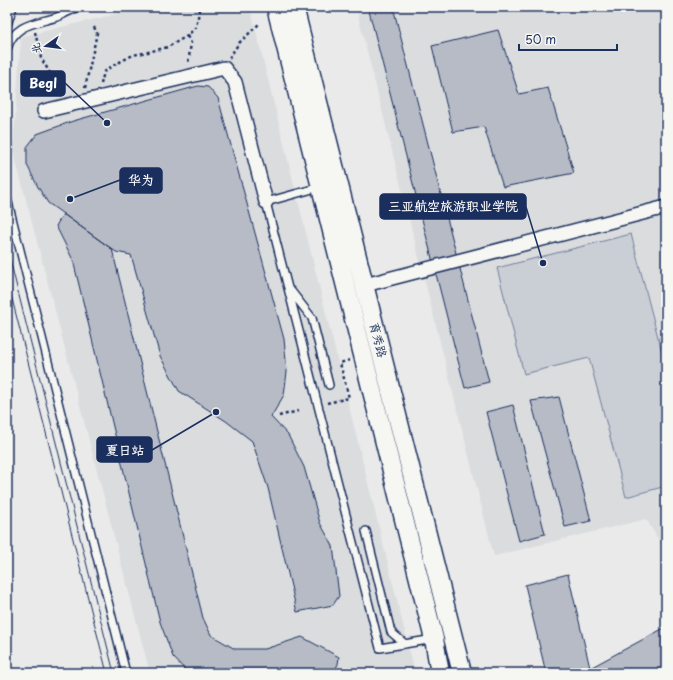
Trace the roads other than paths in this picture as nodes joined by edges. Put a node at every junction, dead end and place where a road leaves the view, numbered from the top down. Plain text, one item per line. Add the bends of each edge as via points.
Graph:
1 (13, 7) edge
2 (77, 7) edge
3 (276, 7) edge
4 (294, 7) edge
5 (7, 25) edge
6 (7, 49) edge
7 (44, 110) dead end
8 (321, 187) junction
9 (7, 198) edge
10 (266, 202) junction
11 (666, 207) edge
12 (364, 285) junction
13 (288, 289) junction
14 (329, 386) dead end
15 (366, 532) dead end
16 (434, 639) junction
17 (405, 644) junction
18 (126, 673) edge
19 (440, 673) edge
20 (462, 673) edge

1 - 5 lane
2 - 6 lane via 61,16 23,27 16,32
3 - 8 main road, 育秀路
4 - 12 main road, 育秀路
7 - 10 street via 224,68 235,82
8 - 10 lane
8 - 16 main road, 育秀路
9 - 18 lane
10 - 13 lane
11 - 12 street
12 - 20 main road, 育秀路
13 - 14 lane via 312,318
13 - 17 lane via 380,648
15 - 17 lane via 391,632
16 - 17 lane
16 - 19 main road, 育秀路

